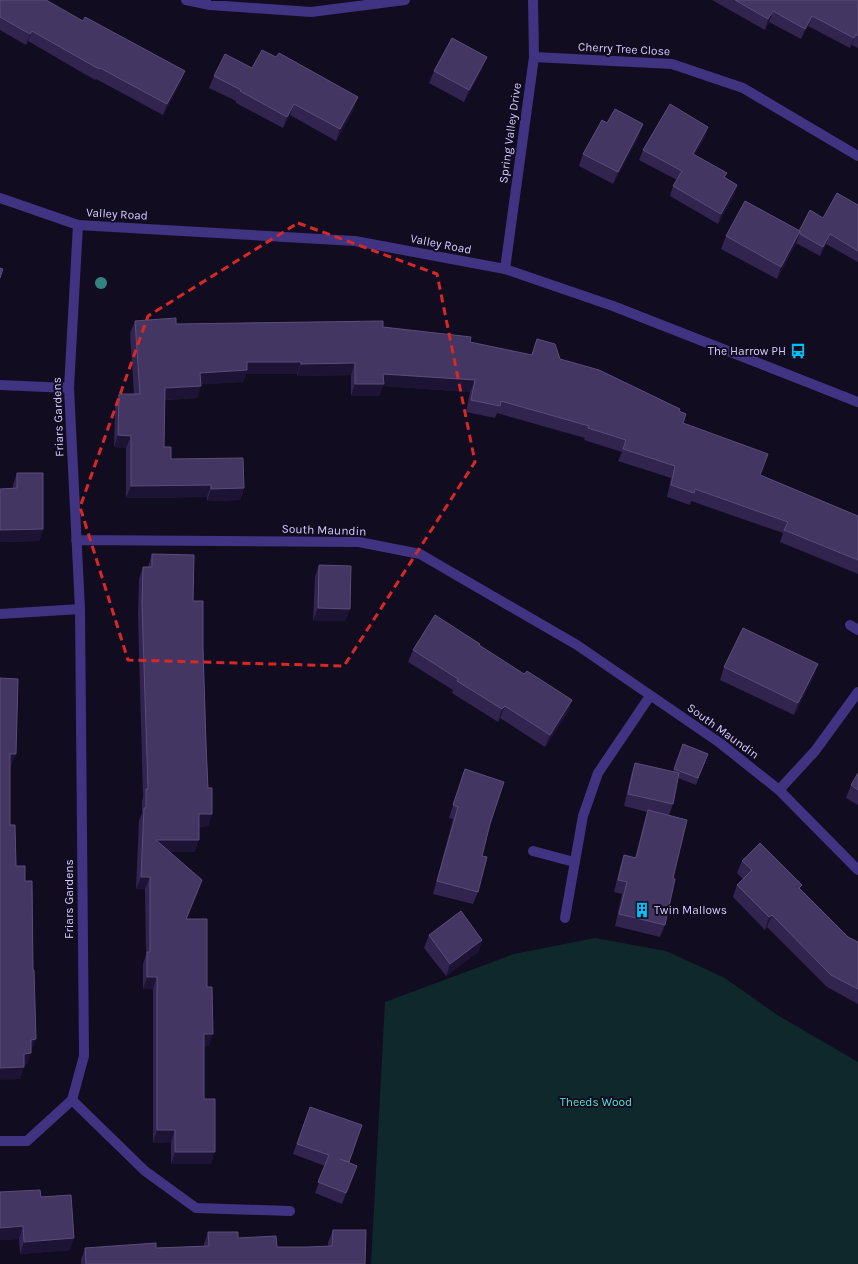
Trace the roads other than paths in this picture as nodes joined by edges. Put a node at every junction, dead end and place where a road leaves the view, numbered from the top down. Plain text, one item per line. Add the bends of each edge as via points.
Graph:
1 (186, 0) edge
2 (404, 0) edge
3 (533, 0) edge
4 (534, 57) junction
5 (858, 156) edge
6 (0, 198) edge
7 (78, 225) junction
8 (505, 269) junction
9 (0, 385) edge
10 (68, 388) junction
11 (858, 402) edge
12 (76, 540) junction
13 (80, 609) junction
14 (0, 614) edge
15 (858, 692) edge
16 (650, 696) junction
17 (779, 790) junction
18 (533, 851) dead end
19 (574, 862) junction
20 (858, 870) edge
21 (564, 918) dead end
22 (72, 1100) junction
23 (0, 1142) edge
24 (290, 1211) dead end

1 - 2 street via 210,5 311,12
3 - 4 street, Spring Valley Drive
4 - 5 street, Cherry Tree Close via 672,64 743,88
4 - 8 street, Spring Valley Drive
6 - 7 street, Valley Road
7 - 8 street, Valley Road via 355,241
7 - 10 street, Friars Gardens
8 - 11 street, Valley Road via 613,306
9 - 10 street
10 - 12 street, Friars Gardens
12 - 13 street, Friars Gardens
12 - 16 street, South Maundin via 359,542 420,554 577,645
13 - 14 street
13 - 22 street, Friars Gardens via 84,1056
15 - 17 street via 815,751
16 - 17 street, South Maundin via 720,743
16 - 19 street via 598,773 583,816
17 - 20 street, South Maundin
18 - 19 street
19 - 21 street
22 - 23 street via 27,1141
22 - 24 street via 145,1171 196,1208

